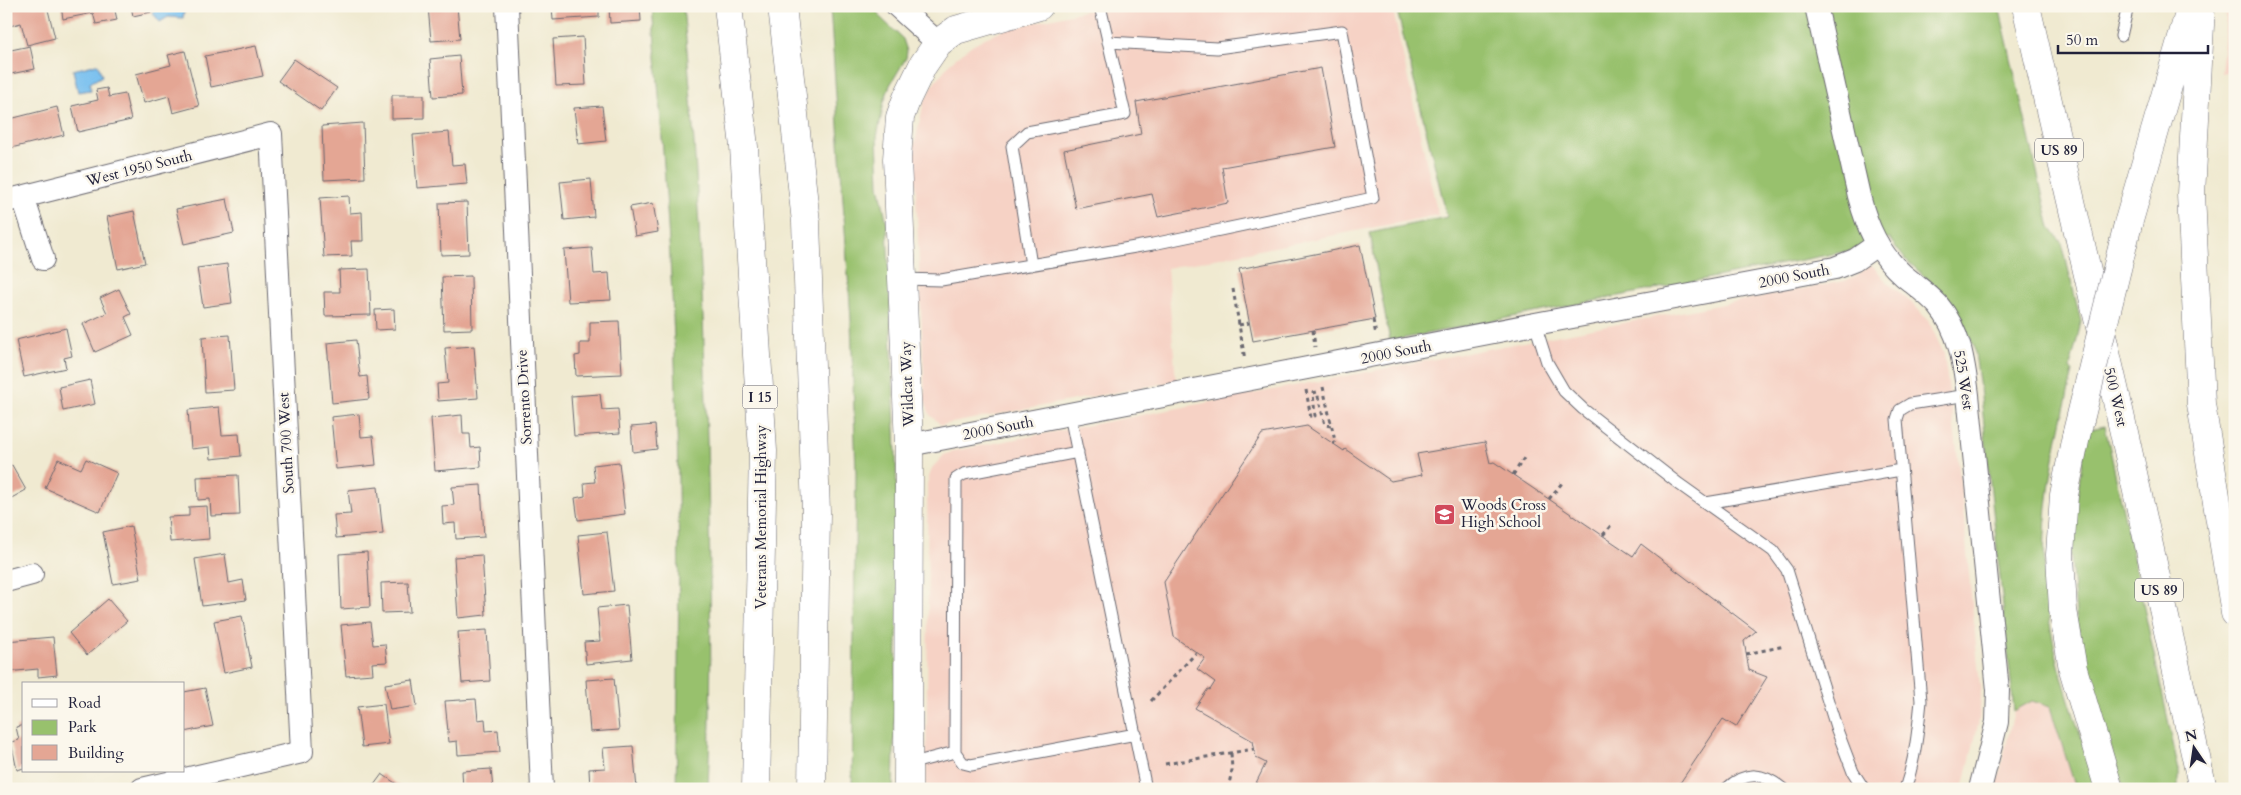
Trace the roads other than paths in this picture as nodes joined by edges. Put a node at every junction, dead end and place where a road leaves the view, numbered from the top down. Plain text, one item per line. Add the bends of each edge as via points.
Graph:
1 (506, 6) edge
2 (728, 6) edge
3 (782, 6) edge
4 (898, 6) edge
5 (1039, 6) edge
6 (1100, 6) edge
7 (1816, 6) edge
8 (2026, 6) edge
9 (2128, 6) edge
10 (2191, 6) edge
11 (2201, 6) edge
12 (2121, 36) dead end
13 (1108, 42) junction
14 (938, 43) junction
15 (271, 134) joint
16 (15, 199) edge
17 (1878, 244) junction
18 (43, 259) dead end
19 (1031, 265) junction
20 (902, 279) junction
21 (1535, 324) junction
22 (1968, 395) junction
23 (1070, 415) junction
24 (909, 446) junction
25 (1078, 452) junction
26 (1901, 470) junction
27 (1706, 503) junction
28 (32, 574) dead end
29 (6, 581) edge
30 (2235, 613) edge
31 (1136, 734) junction
32 (955, 752) junction
33 (909, 776) edge
34 (142, 789) edge
35 (542, 789) edge
36 (756, 789) edge
37 (812, 789) edge
38 (1146, 789) edge
39 (1726, 789) edge
40 (1783, 789) edge
41 (1864, 789) edge
42 (1905, 789) edge
43 (1980, 789) edge
44 (2109, 789) edge
45 (2203, 789) edge

1 - 35 street, Sorrento Drive
2 - 36 main road, Veterans Memorial Highway / I 15 via 744,147 763,451
3 - 37 main road via 806,222 816,512
4 - 14 street
5 - 14 main road via 956,30
6 - 13 lane
7 - 17 street, 525 West via 1859,196 1868,226
8 - 45 main road, 500 West / US 89
9 - 12 lane
10 - 44 main road, bridge via 2128,224 2064,495 2060,555 2063,610 2073,668
11 - 30 main road via 2190,194 2201,404
13 - 19 lane via 1125,114 1027,132 1012,146
13 - 19 lane via 1217,48 1342,30 1374,198 1153,244
14 - 20 main road, Wildcat Way via 915,80 900,117 897,159
15 - 16 street, West 1950 South
15 - 34 street, South 700 West via 302,752
16 - 18 street
17 - 21 street, 2000 South via 1855,260 1835,268
17 - 22 street, 525 West via 1891,263 1945,315 1961,350
19 - 20 lane via 941,280
20 - 24 main road, Wildcat Way
21 - 23 street, 2000 South
21 - 27 lane via 1547,362 1564,391
22 - 26 lane via 1910,404 1900,410 1897,419
22 - 43 street, 525 West via 1999,706
23 - 24 street, 2000 South
23 - 25 lane
24 - 33 main road, Wildcat Way
25 - 31 lane
25 - 32 lane via 964,474 956,479
26 - 27 lane
26 - 42 lane via 1921,701 1916,744
27 - 41 lane via 1773,552 1787,570 1837,730 1853,772
28 - 29 street
31 - 32 lane via 971,765 963,763
31 - 38 lane
32 - 33 lane
39 - 40 lane via 1736,780 1752,775 1772,780

